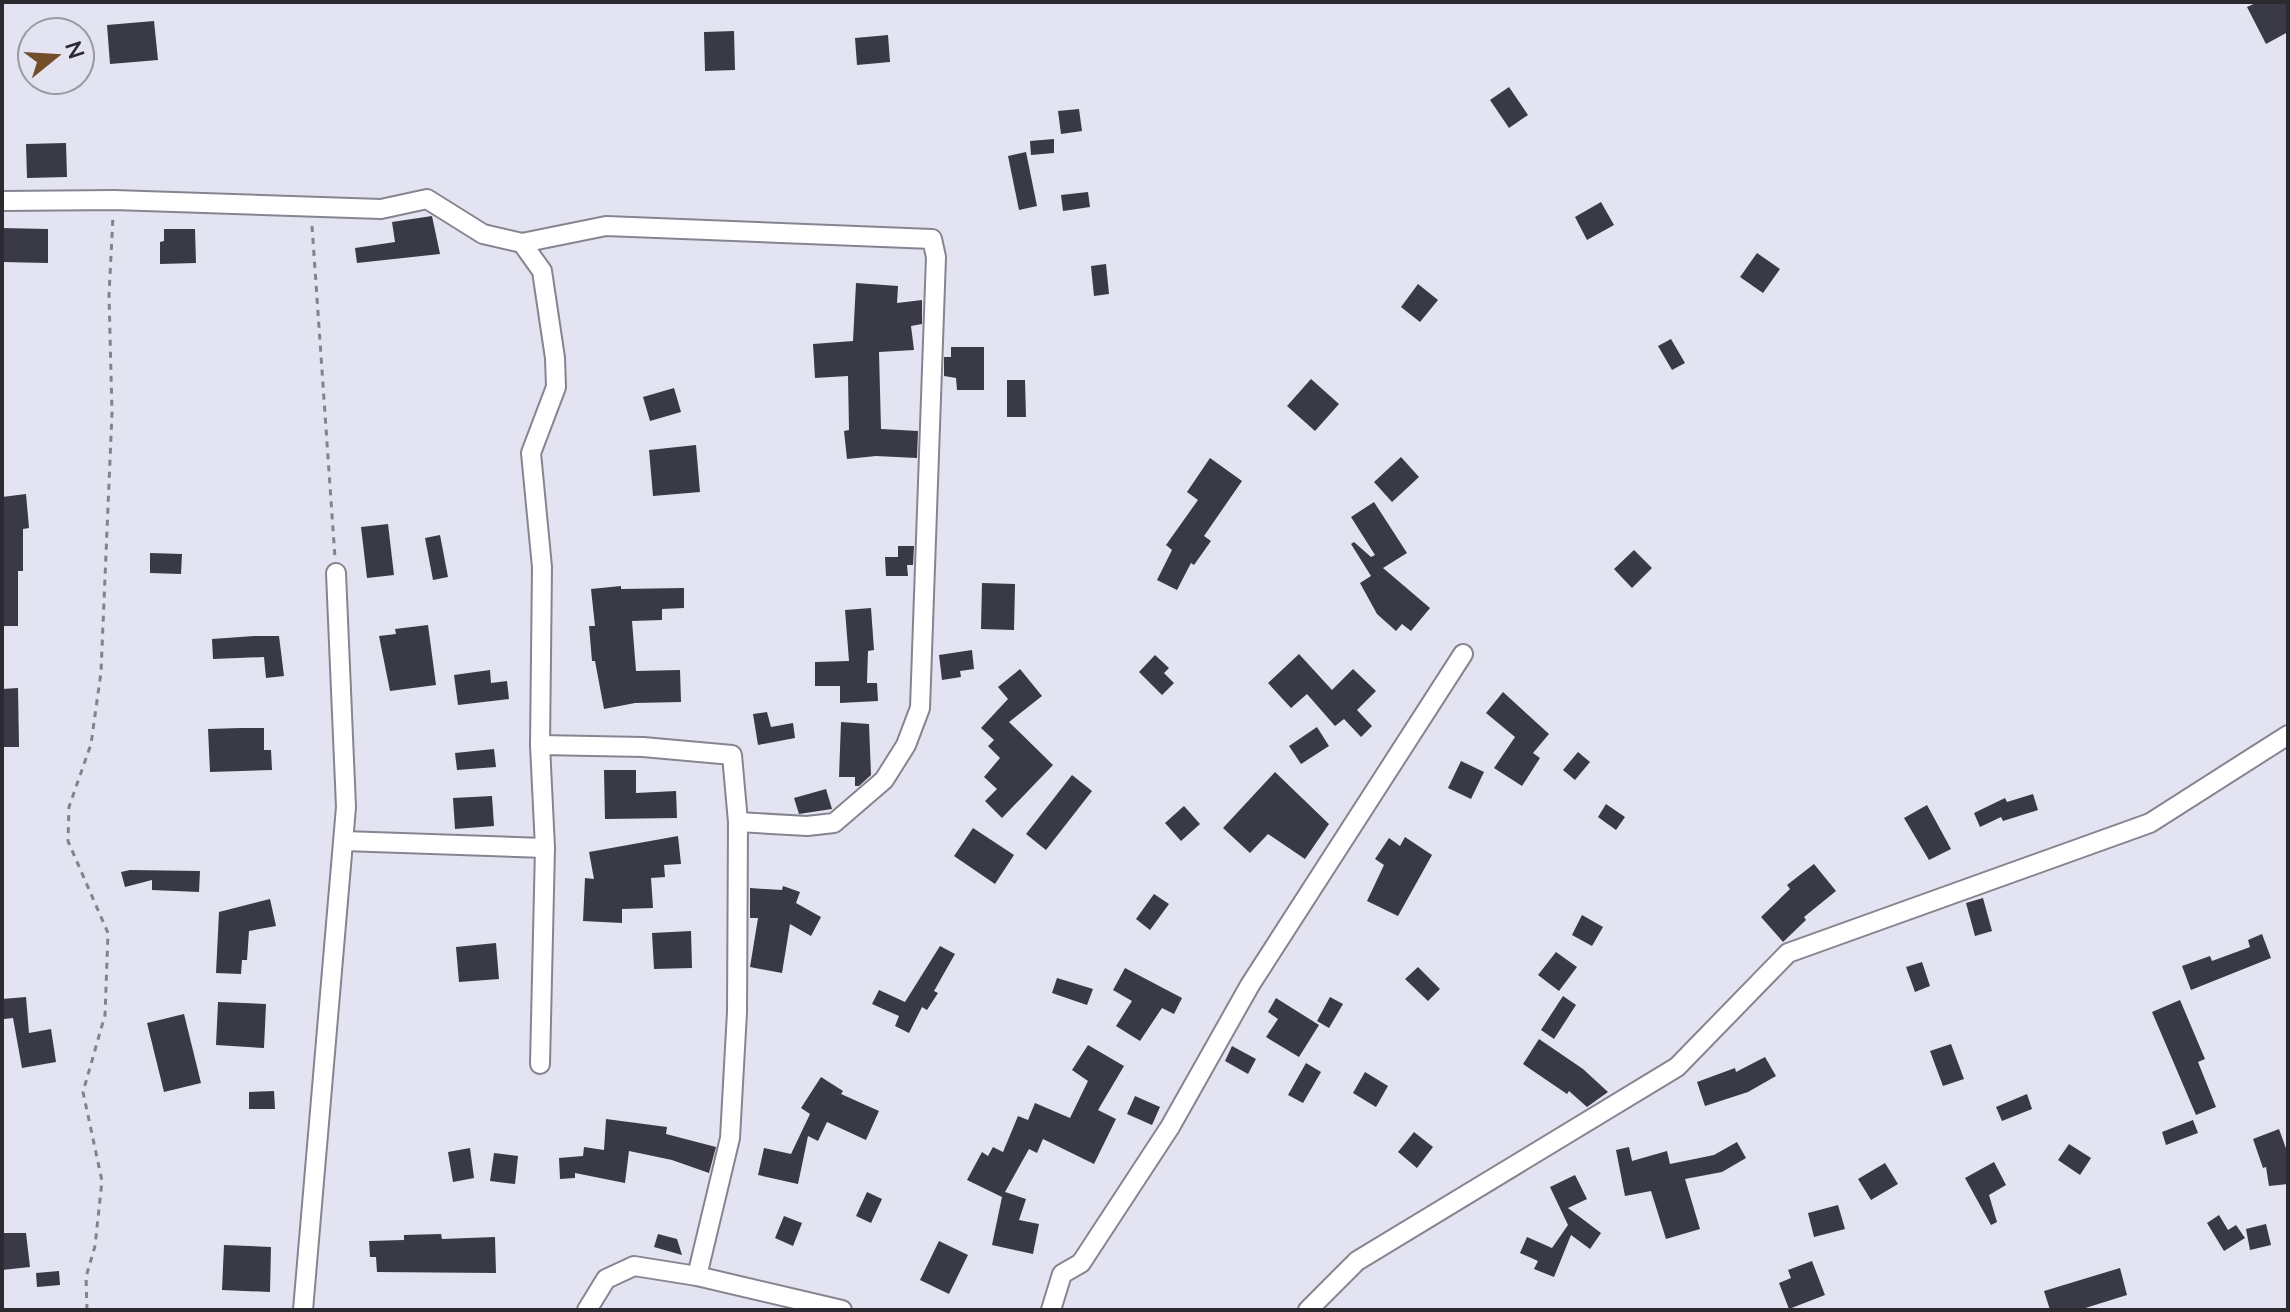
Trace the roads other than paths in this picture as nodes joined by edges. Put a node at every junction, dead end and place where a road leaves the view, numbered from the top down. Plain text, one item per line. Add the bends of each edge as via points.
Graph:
1 (2, 201) edge
2 (522, 243) junction
3 (336, 573) road end
4 (1463, 654) dead end
5 (2288, 735) edge
6 (540, 745) junction
7 (738, 822) junction
8 (344, 841) junction
9 (545, 848) junction
10 (540, 1064) dead end
11 (697, 1276) junction
12 (303, 1310) edge
13 (587, 1310) edge
14 (842, 1310) edge
15 (1051, 1310) edge
16 (1308, 1310) edge

1 - 2 street via 381,209 427,199 483,234
2 - 6 street via 542,271 555,358 556,387 531,453 542,567
2 - 7 street via 606,226 932,239 936,257 920,708 906,745 884,780 834,823
3 - 8 street
4 - 15 street via 1250,985 1170,1127 1081,1263 1062,1274
5 - 16 street via 2150,823 1788,953 1677,1067 1357,1261
6 - 7 street via 732,755
6 - 9 street
7 - 11 street via 730,1138
8 - 9 street
8 - 12 street
9 - 10 street
11 - 13 street via 634,1266 606,1279
11 - 14 street

